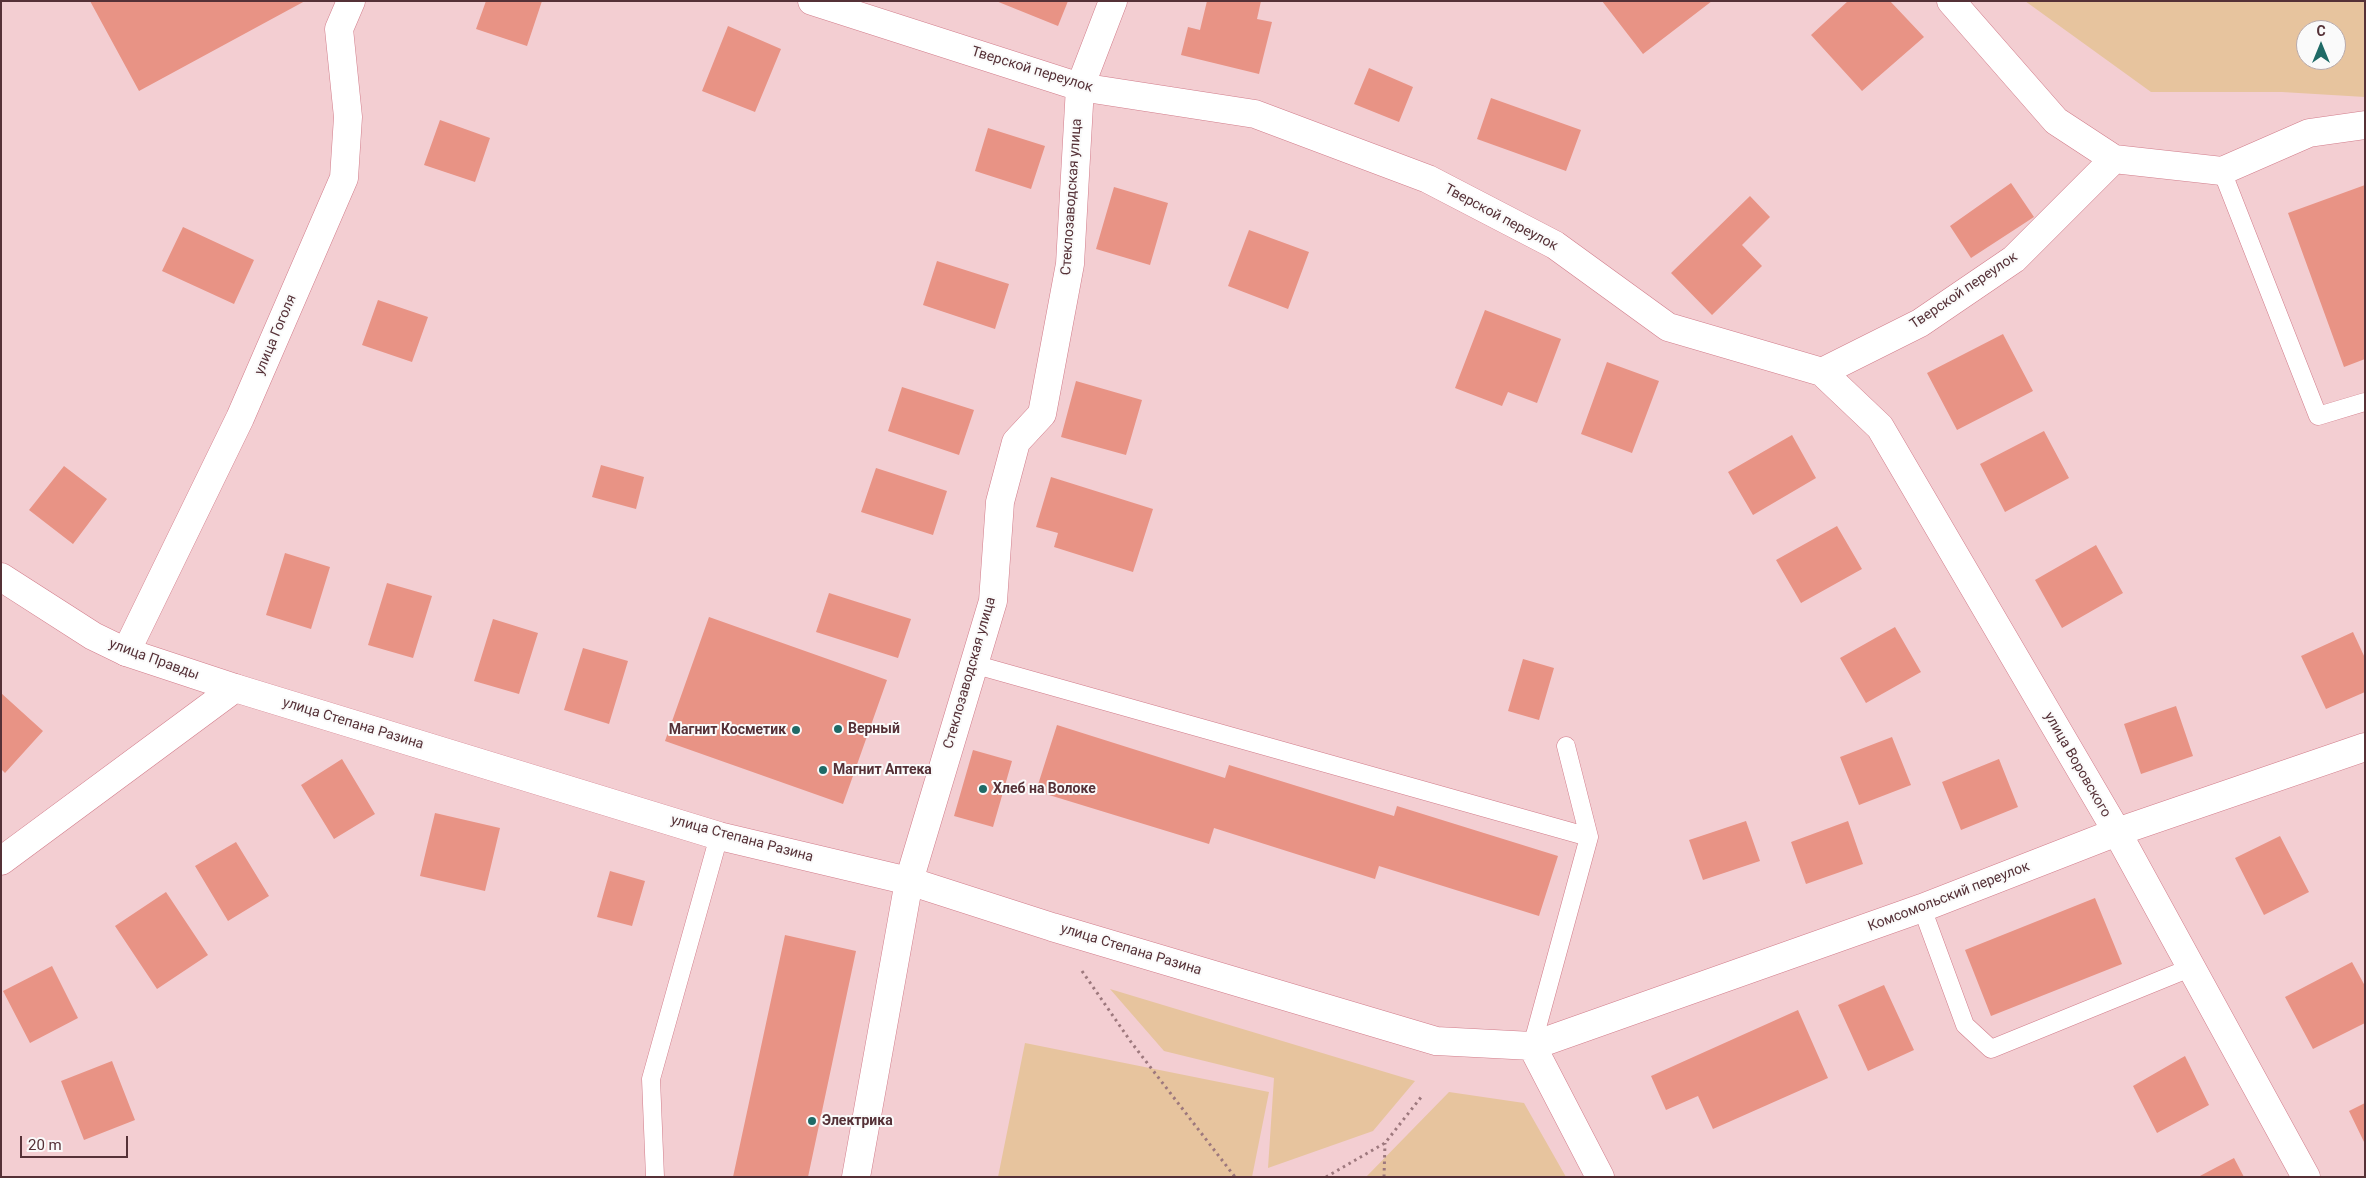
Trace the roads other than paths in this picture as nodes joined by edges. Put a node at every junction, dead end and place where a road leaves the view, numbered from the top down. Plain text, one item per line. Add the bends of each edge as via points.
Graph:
1 (351, 1) edge
2 (812, 1) edge
3 (1113, 1) edge
4 (1951, 1) edge
5 (1080, 87) junction
6 (2365, 125) edge
7 (2114, 159) junction
8 (2222, 171) junction
9 (1822, 372) junction
10 (2365, 402) edge
11 (1, 576) edge
12 (126, 652) junction
13 (973, 664) junction
14 (235, 688) junction
15 (1566, 746) dead end
16 (2365, 747) edge
17 (2117, 832) junction
18 (719, 836) junction
19 (1589, 837) junction
20 (1, 861) edge
21 (909, 881) junction
22 (1922, 908) junction
23 (2190, 968) junction
24 (1532, 1046) junction
25 (655, 1177) edge
26 (856, 1177) edge
27 (1600, 1177) edge
28 (2306, 1177) edge

1 - 12 street, улица Гоголя via 340,30 348,116 344,178 240,418
2 - 5 street, Тверской переулок
3 - 5 street, Стеклозаводская улица
4 - 7 street via 2056,121
5 - 9 street, Тверской переулок via 1255,114 1428,179 1555,245 1668,327
5 - 13 street, Стеклозаводская улица via 1070,264 1042,414 1016,442 1000,502 993,601
6 - 8 street via 2310,133
7 - 8 street
7 - 9 street, Тверской переулок via 2014,259 1920,323
8 - 10 lane via 2318,416
9 - 17 street, улица Воровского via 1880,426
11 - 12 street, улица Правды via 93,636
12 - 14 street, улица Правды
13 - 19 lane
13 - 21 street, Стеклозаводская улица
14 - 18 street, улица Степана Разина
14 - 20 street
15 - 19 lane
16 - 17 street, Комсомольский переулок
17 - 22 street, Комсомольский переулок
17 - 23 street, улица Воровского
18 - 21 street, улица Степана Разина
18 - 25 lane via 651,1079
19 - 24 lane
21 - 24 street, улица Степана Разина via 1061,930 1436,1041
21 - 26 street, Стеклозаводская улица
22 - 23 lane via 1965,1026 1991,1049
22 - 24 street, Комсомольский переулок
23 - 28 street, улица Воровского
24 - 27 street

